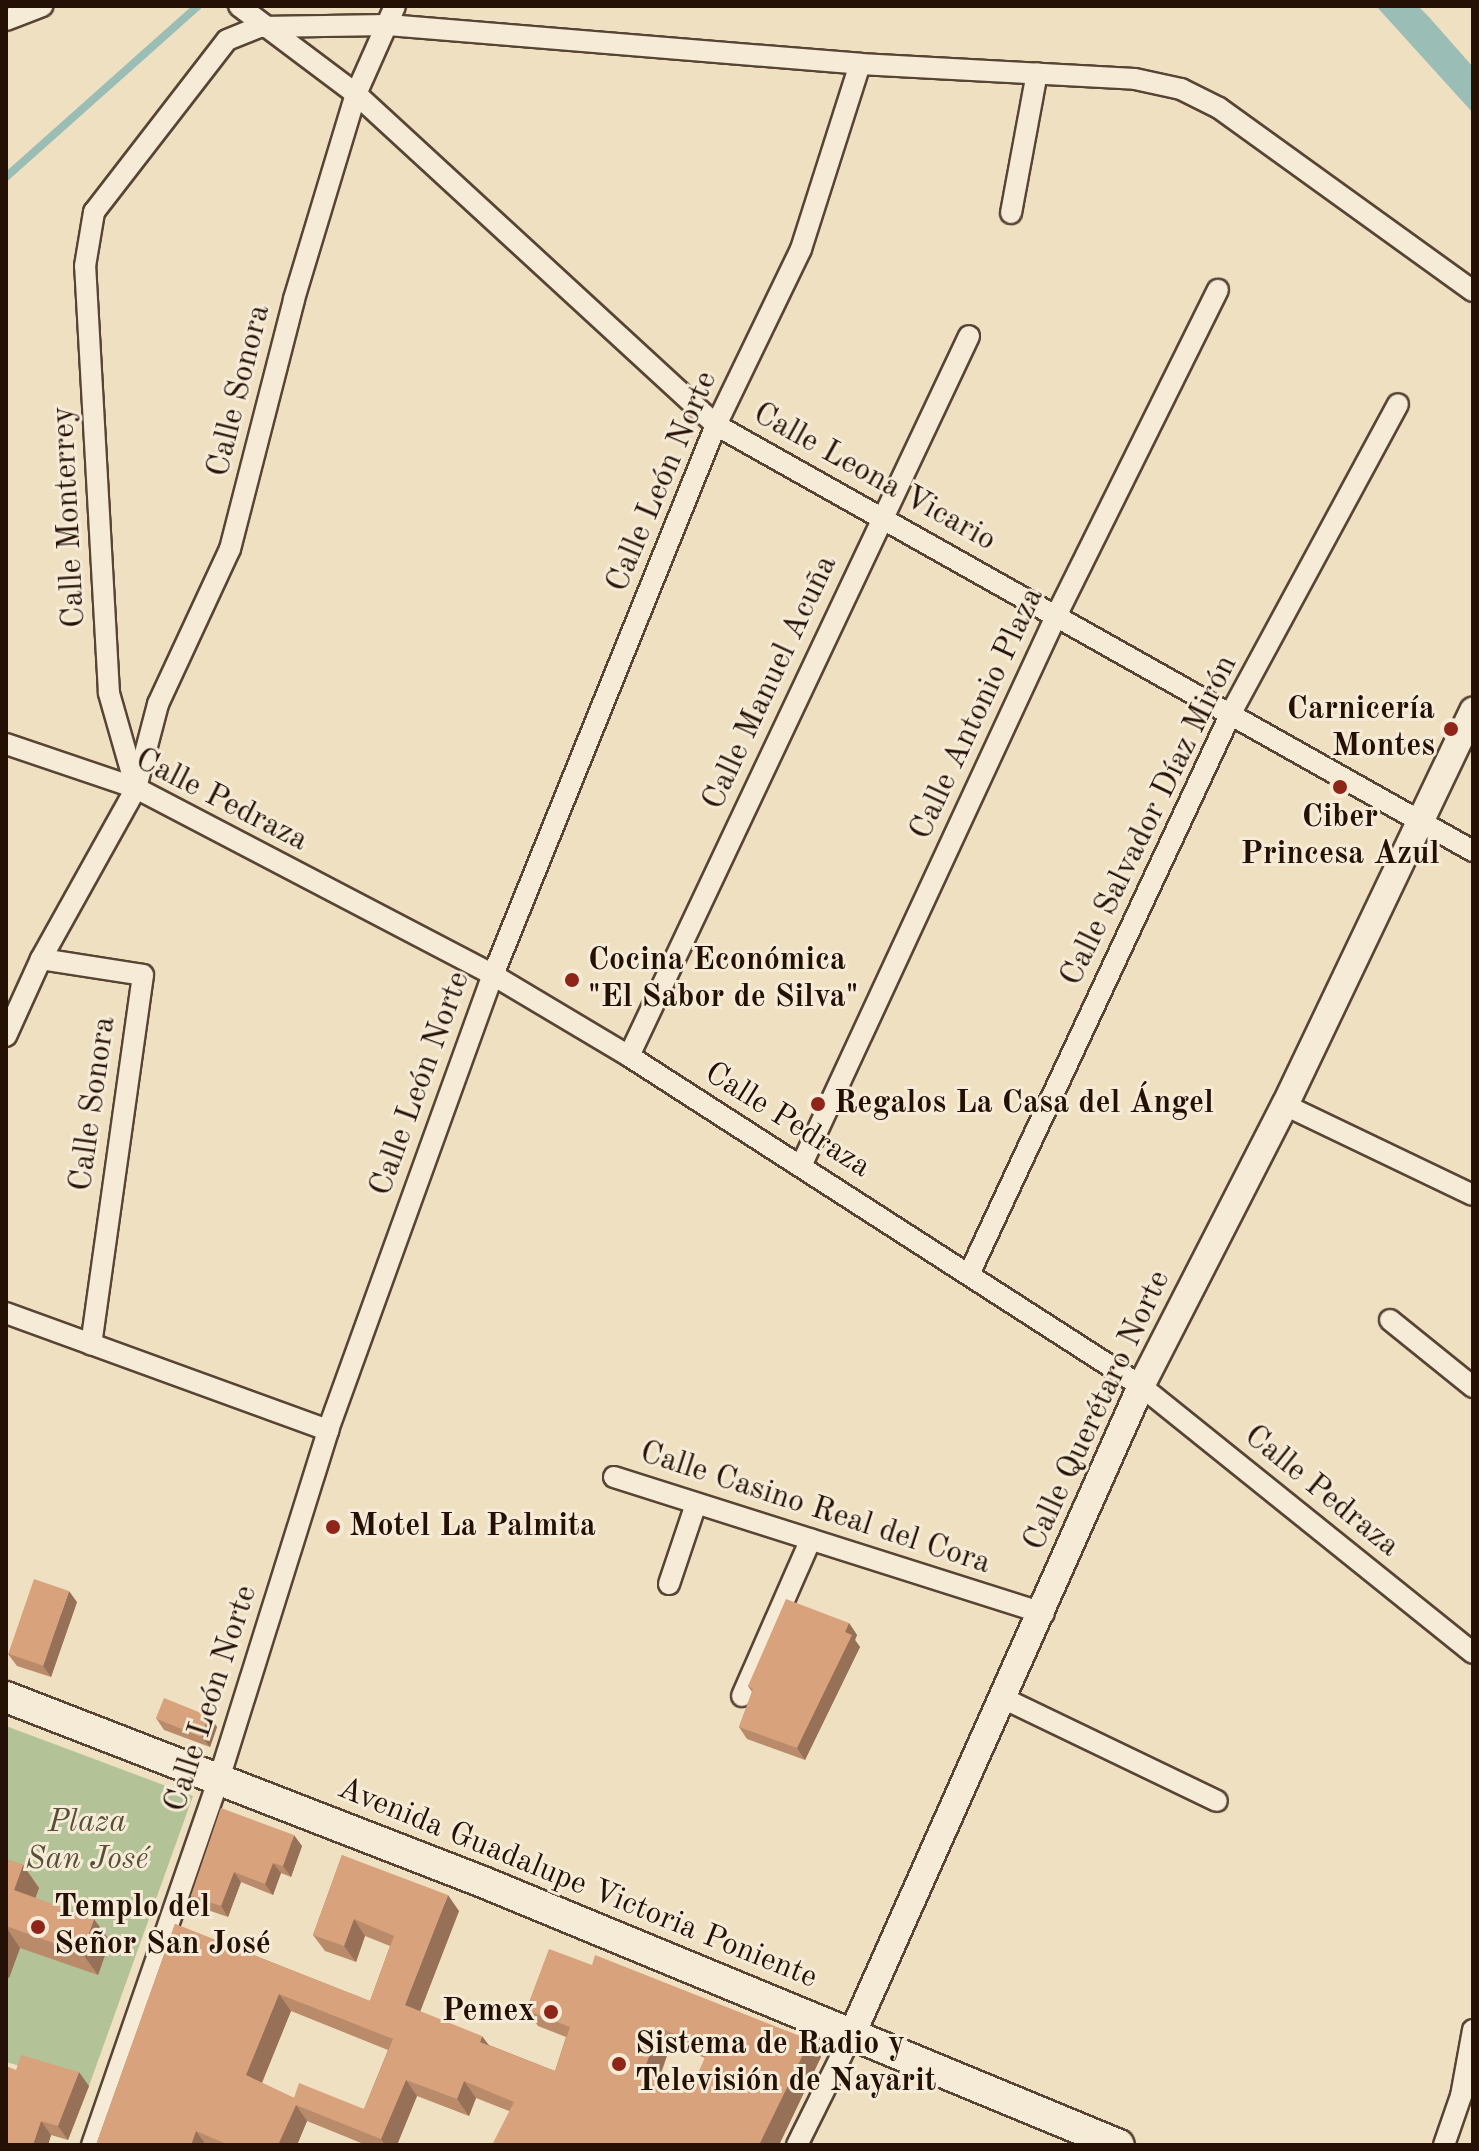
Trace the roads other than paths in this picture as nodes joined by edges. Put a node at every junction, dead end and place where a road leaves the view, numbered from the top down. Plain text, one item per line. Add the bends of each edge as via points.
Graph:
1 (42, 6) edge
2 (239, 6) edge
3 (391, 16) edge
4 (6, 20) edge
5 (260, 27) junction
6 (860, 64) junction
7 (1037, 73) junction
8 (356, 94) junction
9 (1011, 213) dead end
10 (1218, 290) dead end
11 (1473, 291) edge
12 (969, 336) dead end
13 (1398, 404) dead end
14 (716, 425) junction
15 (883, 515) junction
16 (1057, 614) junction
17 (1473, 710) edge
18 (1231, 713) junction
19 (6, 744) edge
20 (136, 788) junction
21 (1419, 819) junction
22 (1473, 851) edge
23 (41, 959) junction
24 (493, 975) junction
25 (6, 1036) edge
26 (629, 1056) junction
27 (1285, 1105) junction
28 (801, 1166) junction
29 (1473, 1195) edge
30 (970, 1272) junction
31 (6, 1313) edge
32 (1390, 1320) dead end
33 (91, 1344) junction
34 (1141, 1386) junction
35 (1473, 1387) edge
36 (328, 1430) junction
37 (614, 1477) dead end
38 (696, 1504) junction
39 (811, 1539) junction
40 (669, 1584) dead end
41 (1044, 1613) junction
42 (1473, 1653) edge
43 (742, 1696) dead end
44 (6, 1697) edge
45 (1005, 1699) junction
46 (218, 1782) junction
47 (1217, 1801) dead end
48 (1473, 2030) edge
49 (853, 2032) junction
50 (92, 2145) edge
51 (797, 2145) edge
52 (1119, 2145) edge
53 (1444, 2145) edge

1 - 4 street
2 - 5 street, Calle Leona Vicario
3 - 5 street
3 - 6 street
3 - 8 street, Calle Sonora
5 - 8 street, Calle Leona Vicario
5 - 20 street, Calle Monterrey via 227,40 94,212 85,266 109,693
6 - 7 street
6 - 14 street, Calle León Norte via 801,249
7 - 9 street
7 - 11 street via 1135,79 1181,89 1219,108
8 - 14 street, Calle Leona Vicario
8 - 20 street, Calle Sonora via 294,299 230,549 158,704
10 - 16 street, Calle Antonio Plaza
12 - 15 street, Calle Manuel Acuña
13 - 18 street, Calle Salvador Díaz Mirón
14 - 15 street, Calle Leona Vicario
14 - 24 street, Calle León Norte
15 - 16 street, Calle Leona Vicario
15 - 26 street, Calle Manuel Acuña
16 - 18 street, Calle Leona Vicario
16 - 28 street, Calle Antonio Plaza
17 - 21 street, Calle Querétaro Norte
18 - 21 street, Calle Leona Vicario
18 - 30 street, Calle Salvador Díaz Mirón
19 - 20 street, Calle Pedraza
20 - 23 street
20 - 24 street, Calle Pedraza
21 - 22 street, Calle Leona Vicario
21 - 27 street, Calle Querétaro Norte
23 - 25 street
23 - 33 street, Calle Sonora via 143,975
24 - 26 street, Calle Pedraza
24 - 36 street, Calle León Norte
26 - 28 street, Calle Pedraza
27 - 29 street
27 - 34 street, Calle Querétaro Norte
28 - 30 street, Calle Pedraza
30 - 34 street, Calle Pedraza
31 - 33 street
32 - 35 street
33 - 36 street
34 - 41 street, Calle Querétaro Norte
34 - 42 street, Calle Pedraza
36 - 46 street, Calle León Norte
37 - 38 street, Calle Casino Real del Cora
38 - 39 street, Calle Casino Real del Cora
38 - 40 street
39 - 41 street, Calle Casino Real del Cora
39 - 43 street
41 - 45 street, Calle Querétaro Norte
44 - 46 main road, Avenida Guadalupe Victoria Poniente
45 - 47 street
45 - 49 street, Calle Querétaro Norte
46 - 49 main road, Avenida Guadalupe Victoria Poniente via 483,1882
46 - 50 street, Calle León Norte
48 - 53 street via 1461,2096
49 - 51 street, Calle Querétaro Norte
49 - 52 main road, Avenida Guadalupe Victoria Poniente

